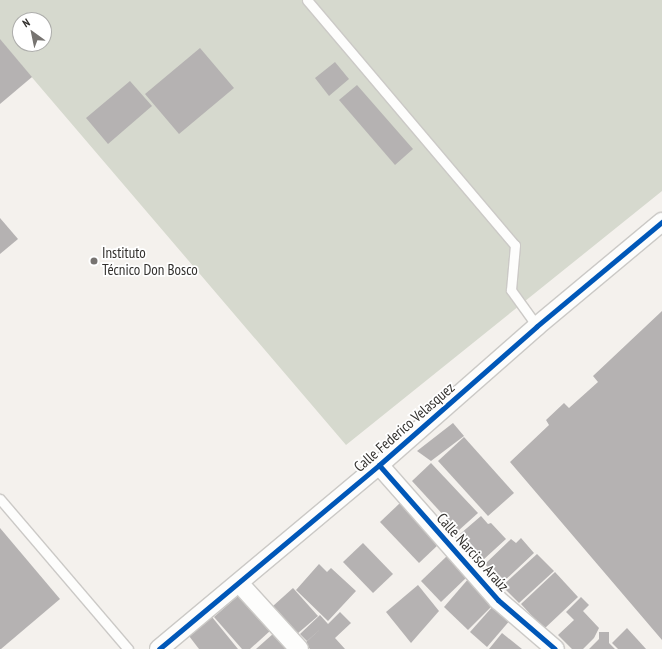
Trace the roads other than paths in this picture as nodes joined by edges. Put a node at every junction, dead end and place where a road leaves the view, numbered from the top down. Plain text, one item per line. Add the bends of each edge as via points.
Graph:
1 (308, 0) edge
2 (662, 222) edge
3 (537, 326) junction
4 (379, 465) junction
5 (0, 499) edge
6 (239, 583) junction
7 (128, 649) edge
8 (159, 649) edge
9 (299, 649) edge
10 (555, 649) edge

1 - 3 lane via 515,245 511,290
2 - 3 street, Calle Federico Velasquez
3 - 4 street, Calle Federico Velasquez
4 - 6 street, Calle Federico Velasquez
4 - 10 street, Calle Narciso Araúz via 498,600
5 - 7 lane
6 - 8 street, Calle Federico Velasquez
6 - 9 street

